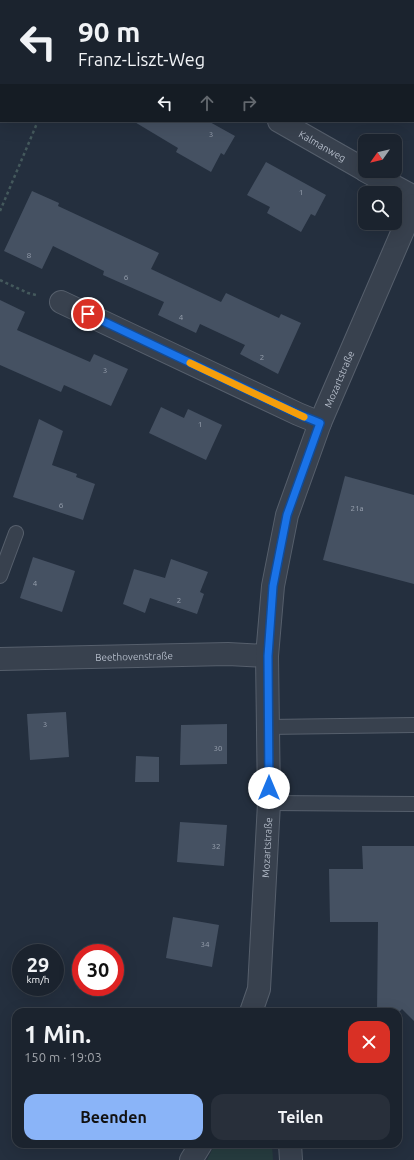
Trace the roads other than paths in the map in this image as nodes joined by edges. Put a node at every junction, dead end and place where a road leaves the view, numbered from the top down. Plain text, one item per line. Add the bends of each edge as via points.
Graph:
1 (281, 122) edge
2 (358, 166) edge
3 (378, 178) edge
4 (414, 198) edge
5 (414, 205) edge
6 (61, 302) road end
7 (320, 423) junction
8 (16, 533) dead end
9 (0, 576) edge
10 (268, 656) junction
11 (0, 659) edge
12 (414, 725) edge
13 (268, 727) junction
14 (269, 803) junction
15 (414, 804) edge
16 (259, 989) junction
17 (252, 1008) edge
18 (264, 1008) edge
19 (198, 1148) edge
20 (290, 1148) edge
21 (191, 1160) edge
22 (291, 1160) edge

1 - 2 street, Kalmanweg
3 - 4 street, Kalmanweg
5 - 7 street, Mozartstraße
6 - 7 street
7 - 10 street, Mozartstraße via 287,515 273,586
8 - 9 lane
10 - 11 street, Beethovenstraße via 228,654
10 - 13 street, Mozartstraße
12 - 13 lane
13 - 14 street, Mozartstraße
14 - 15 lane
14 - 16 street, Mozartstraße
16 - 17 street, Mozartstraße
16 - 18 street, Mozartstraße
19 - 21 street
20 - 22 street

